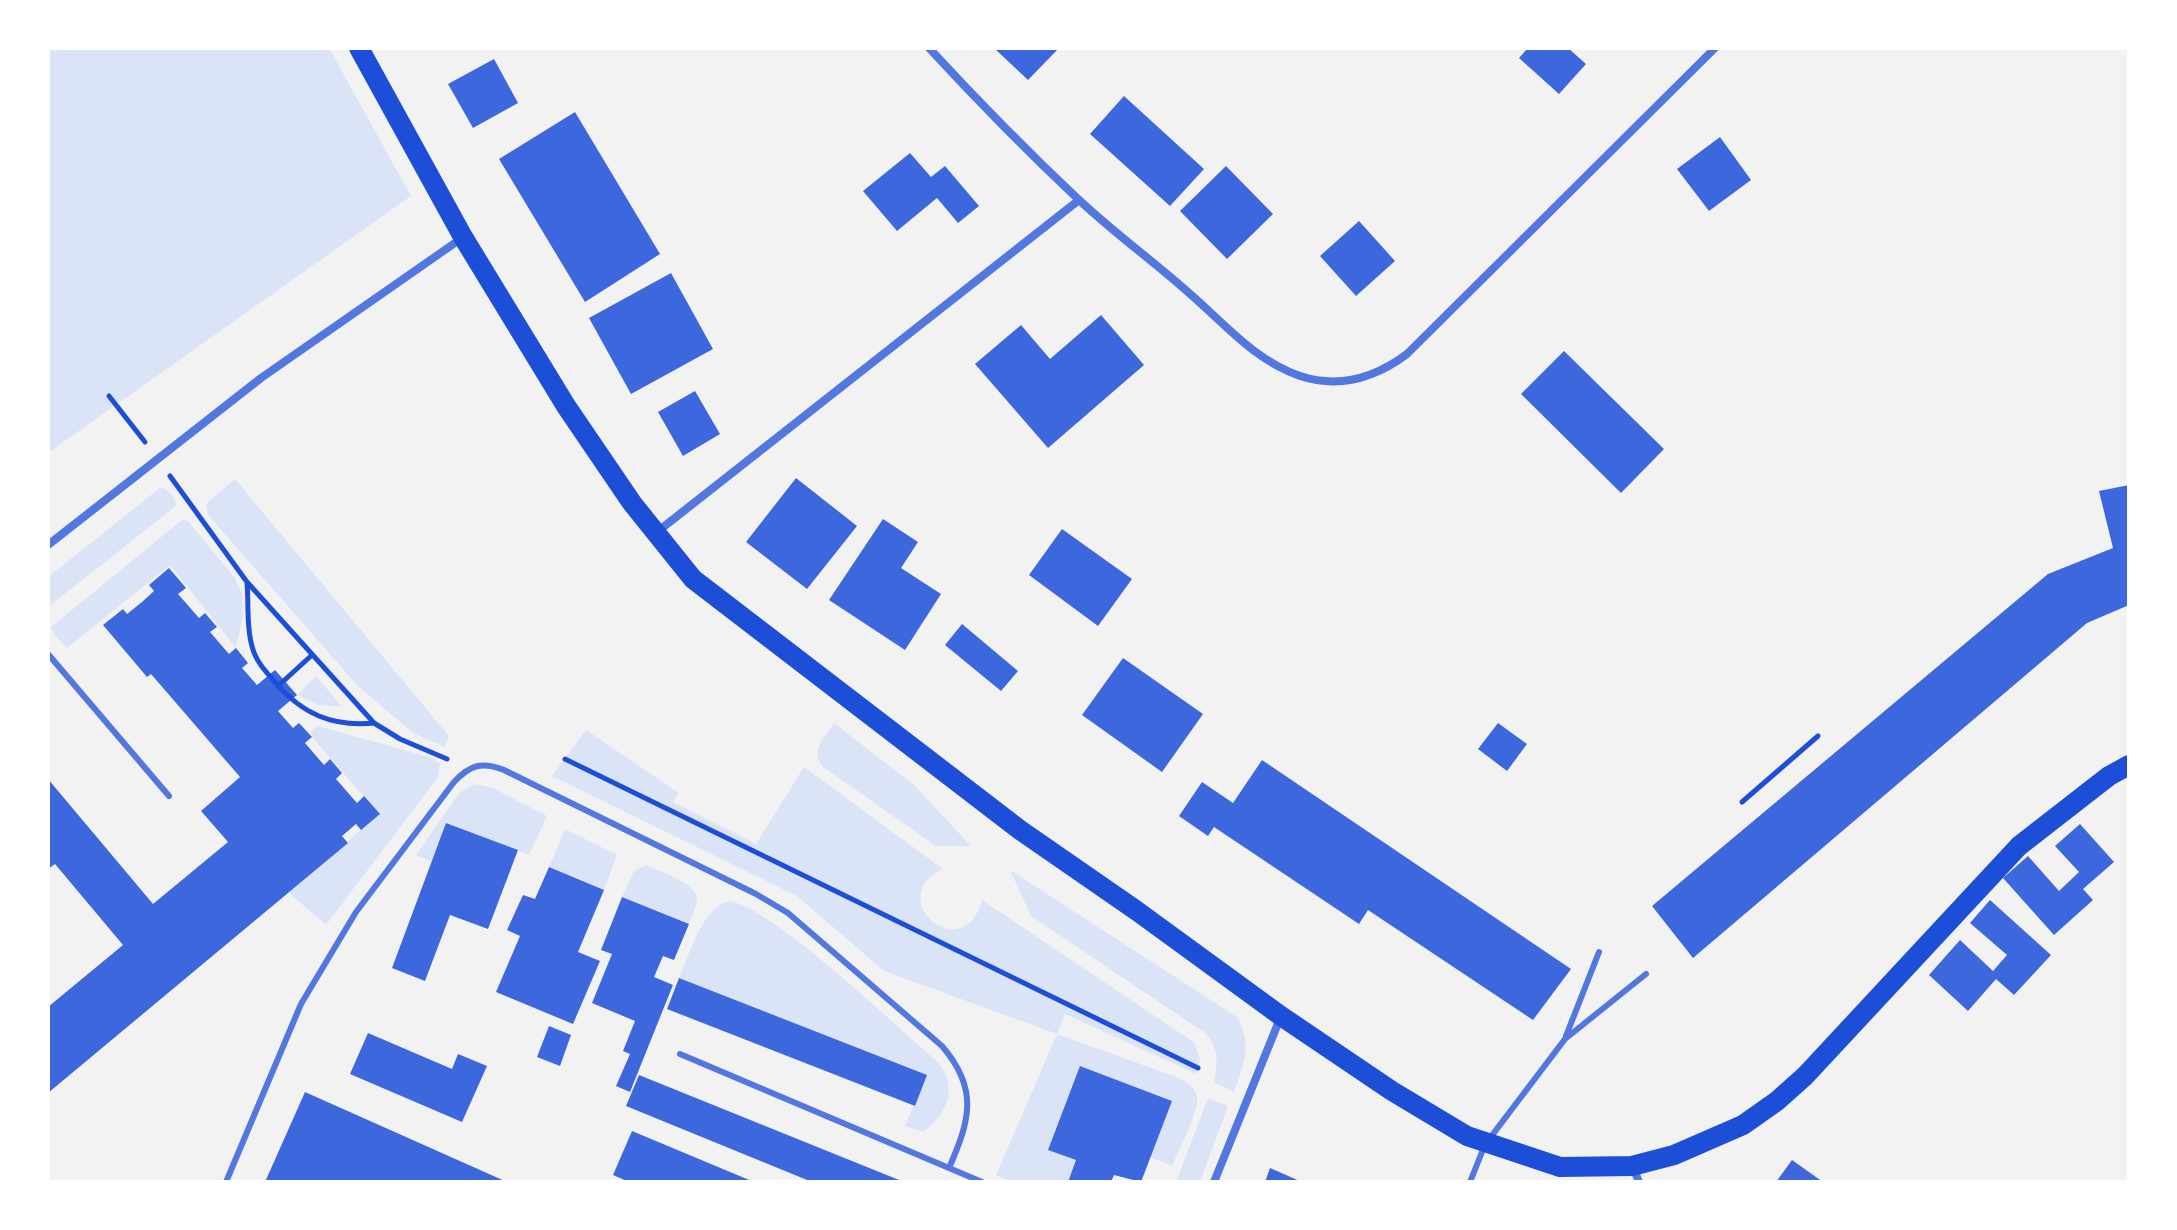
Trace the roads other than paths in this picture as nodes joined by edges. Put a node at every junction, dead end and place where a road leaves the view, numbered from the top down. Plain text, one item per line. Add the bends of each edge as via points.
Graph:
1 (359, 48) edge
2 (929, 48) edge
3 (1715, 48) edge
4 (1079, 200) junction
5 (463, 237) junction
6 (656, 533) junction
7 (48, 545) edge
8 (48, 654) edge
9 (2129, 765) edge
10 (169, 796) dead end
11 (1599, 952) dead end
12 (1646, 974) dead end
13 (1281, 1016) junction
14 (1565, 1039) junction
15 (680, 1054) dead end
16 (1485, 1144) junction
17 (949, 1168) junction
18 (1636, 1174) edge
19 (226, 1182) edge
20 (982, 1182) edge
21 (1214, 1182) edge
22 (1470, 1182) edge

1 - 5 main road
2 - 4 street
3 - 4 street via 1407,354 1362,380 1302,377 1272,363
4 - 6 street
5 - 6 main road via 566,406
5 - 7 street via 261,378
6 - 13 main road via 693,579 751,626 1020,830
8 - 10 lane
9 - 18 main road via 2019,846 1777,1101 1743,1125
11 - 14 lane
12 - 14 lane
13 - 16 main road via 1431,1116
13 - 21 street
14 - 16 lane
15 - 17 lane
16 - 18 main road via 1560,1167
16 - 22 lane
17 - 19 lane via 968,1101 954,1060 788,913 504,770 477,764 465,770 356,912 308,992
17 - 20 lane

